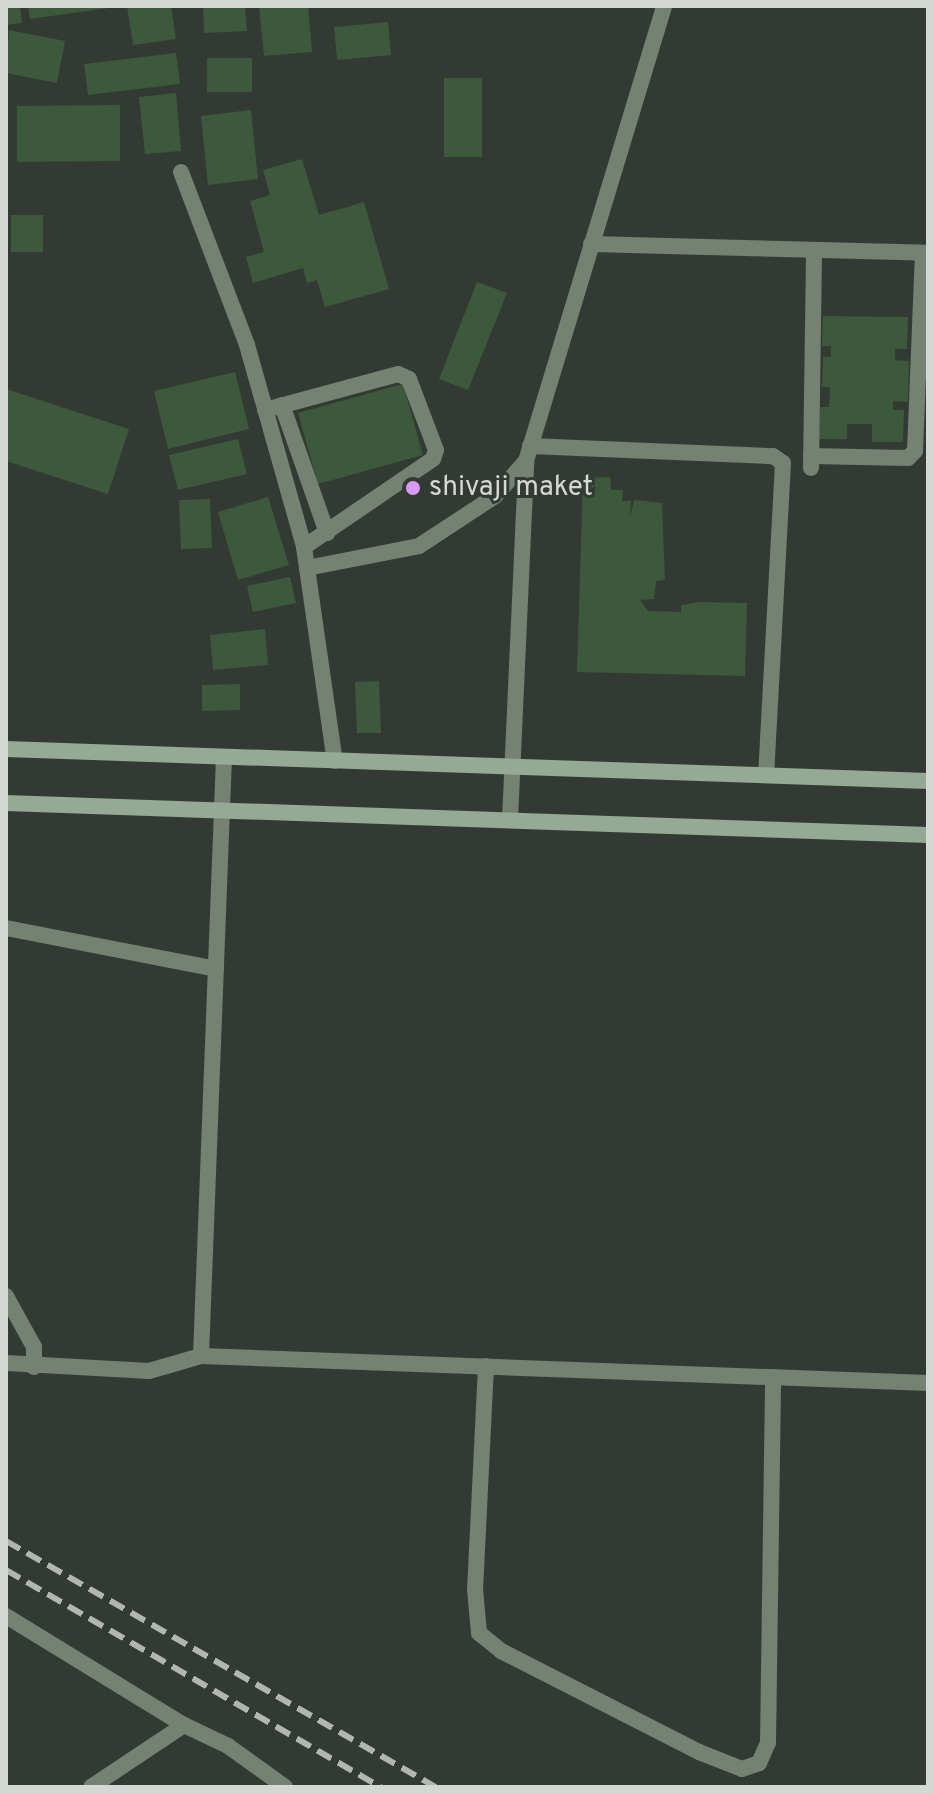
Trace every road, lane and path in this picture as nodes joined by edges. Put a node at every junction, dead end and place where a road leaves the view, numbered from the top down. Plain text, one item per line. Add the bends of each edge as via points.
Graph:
1 (664, 6) edge
2 (181, 172) dead end
3 (591, 244) junction
4 (814, 250) junction
5 (926, 253) edge
6 (282, 405) junction
7 (265, 410) junction
8 (528, 454) junction
9 (327, 533) junction
10 (304, 547) junction
11 (307, 568) junction
12 (6, 749) edge
13 (224, 757) junction
14 (335, 761) junction
15 (513, 767) junction
16 (766, 775) junction
17 (928, 781) edge
18 (6, 803) edge
19 (221, 810) junction
20 (510, 820) junction
21 (928, 835) edge
22 (6, 928) edge
23 (216, 969) junction
24 (6, 1296) edge
25 (201, 1356) junction
26 (6, 1363) edge
27 (486, 1366) junction
28 (34, 1367) junction
29 (773, 1377) junction
30 (928, 1383) edge
31 (6, 1616) edge
32 (184, 1725) junction
33 (91, 1787) edge
34 (285, 1787) edge

1 - 3 street
2 - 7 street via 247,345
3 - 4 street
3 - 8 street
4 - 5 street
4 - 5 street via 811,462 908,458 915,451
6 - 7 street
6 - 9 street
6 - 9 street via 398,374 409,379 436,450 433,459
7 - 10 street
8 - 11 street via 495,496 419,546
8 - 15 street
8 - 16 street via 773,456 783,463
9 - 10 street
10 - 11 street
11 - 14 street
12 - 13 main road
13 - 14 main road
13 - 19 street
14 - 15 main road
15 - 16 main road
15 - 20 street
16 - 17 main road
18 - 19 main road
19 - 20 main road
19 - 23 street
20 - 21 main road
22 - 23 street
23 - 25 street
24 - 28 street via 34,1347
25 - 27 street
25 - 28 street via 149,1371
26 - 28 street
27 - 29 street
27 - 29 street via 475,1589 479,1633 501,1651 742,1769 759,1763 768,1743
29 - 30 street
31 - 32 street
32 - 33 street
32 - 34 street via 228,1746

